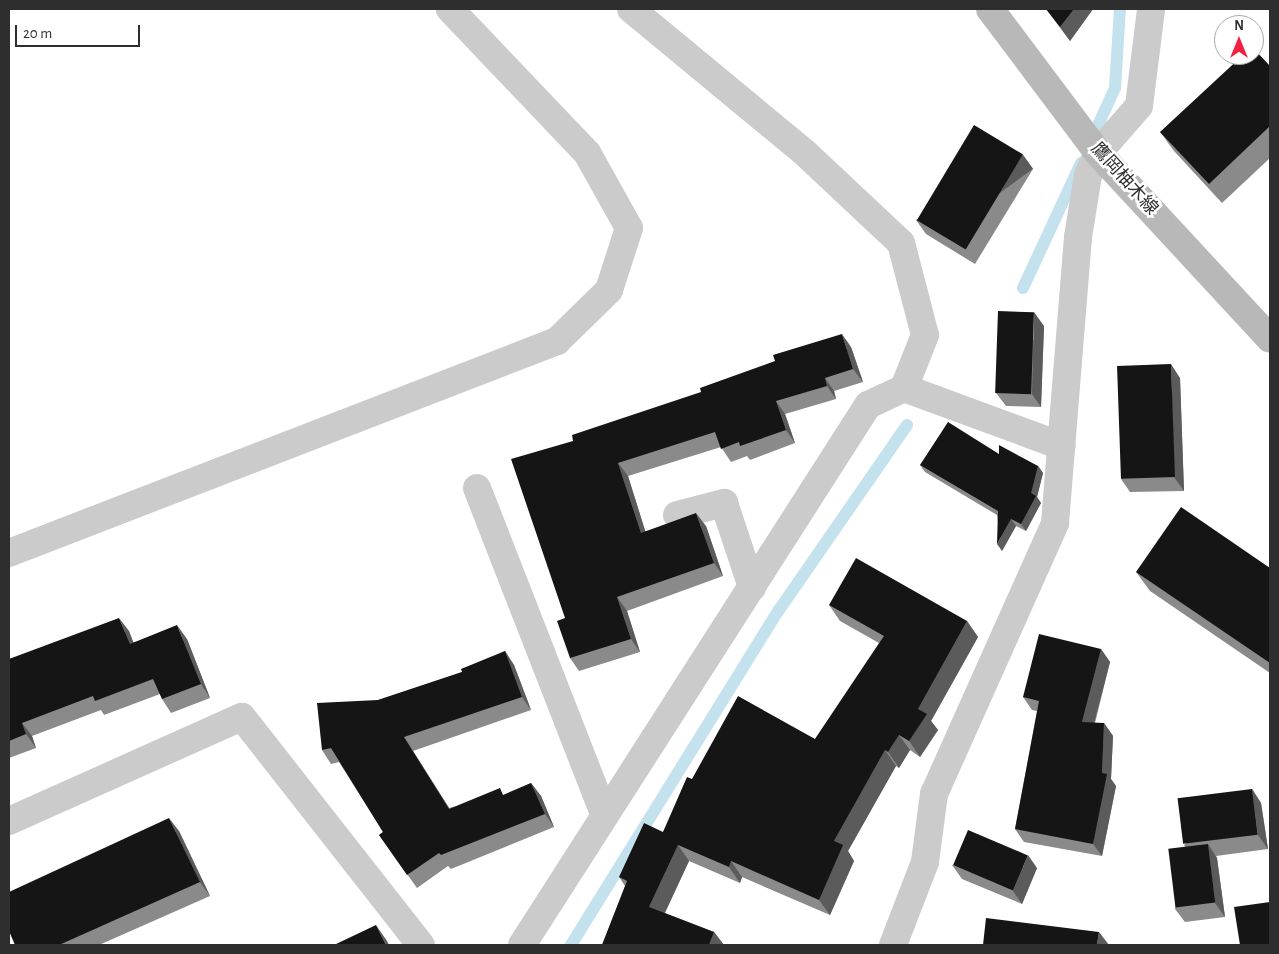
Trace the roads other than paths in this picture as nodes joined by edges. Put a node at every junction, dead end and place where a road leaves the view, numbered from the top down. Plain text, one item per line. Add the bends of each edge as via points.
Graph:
1 (450, 9) edge
2 (631, 9) edge
3 (990, 9) edge
4 (1150, 9) edge
5 (1098, 153) junction
6 (1270, 339) edge
7 (904, 388) junction
8 (1062, 446) junction
9 (477, 488) dead end
10 (677, 515) dead end
11 (9, 553) edge
12 (752, 587) junction
13 (604, 813) junction
14 (9, 821) edge
15 (421, 945) edge
16 (522, 945) edge
17 (893, 945) edge

1 - 11 street via 587,153 629,228 609,290 558,341
2 - 7 street via 804,152 901,243 925,335
3 - 5 main road, 鷹岡柚木線
4 - 5 street via 1139,106
5 - 6 main road, 鷹岡柚木線
5 - 8 street via 1088,175 1078,236
7 - 8 street
7 - 12 street via 868,405
8 - 17 street via 1055,523 934,794 925,862
9 - 13 street
10 - 12 street via 724,503
12 - 13 street
13 - 16 street
14 - 15 street via 242,717

